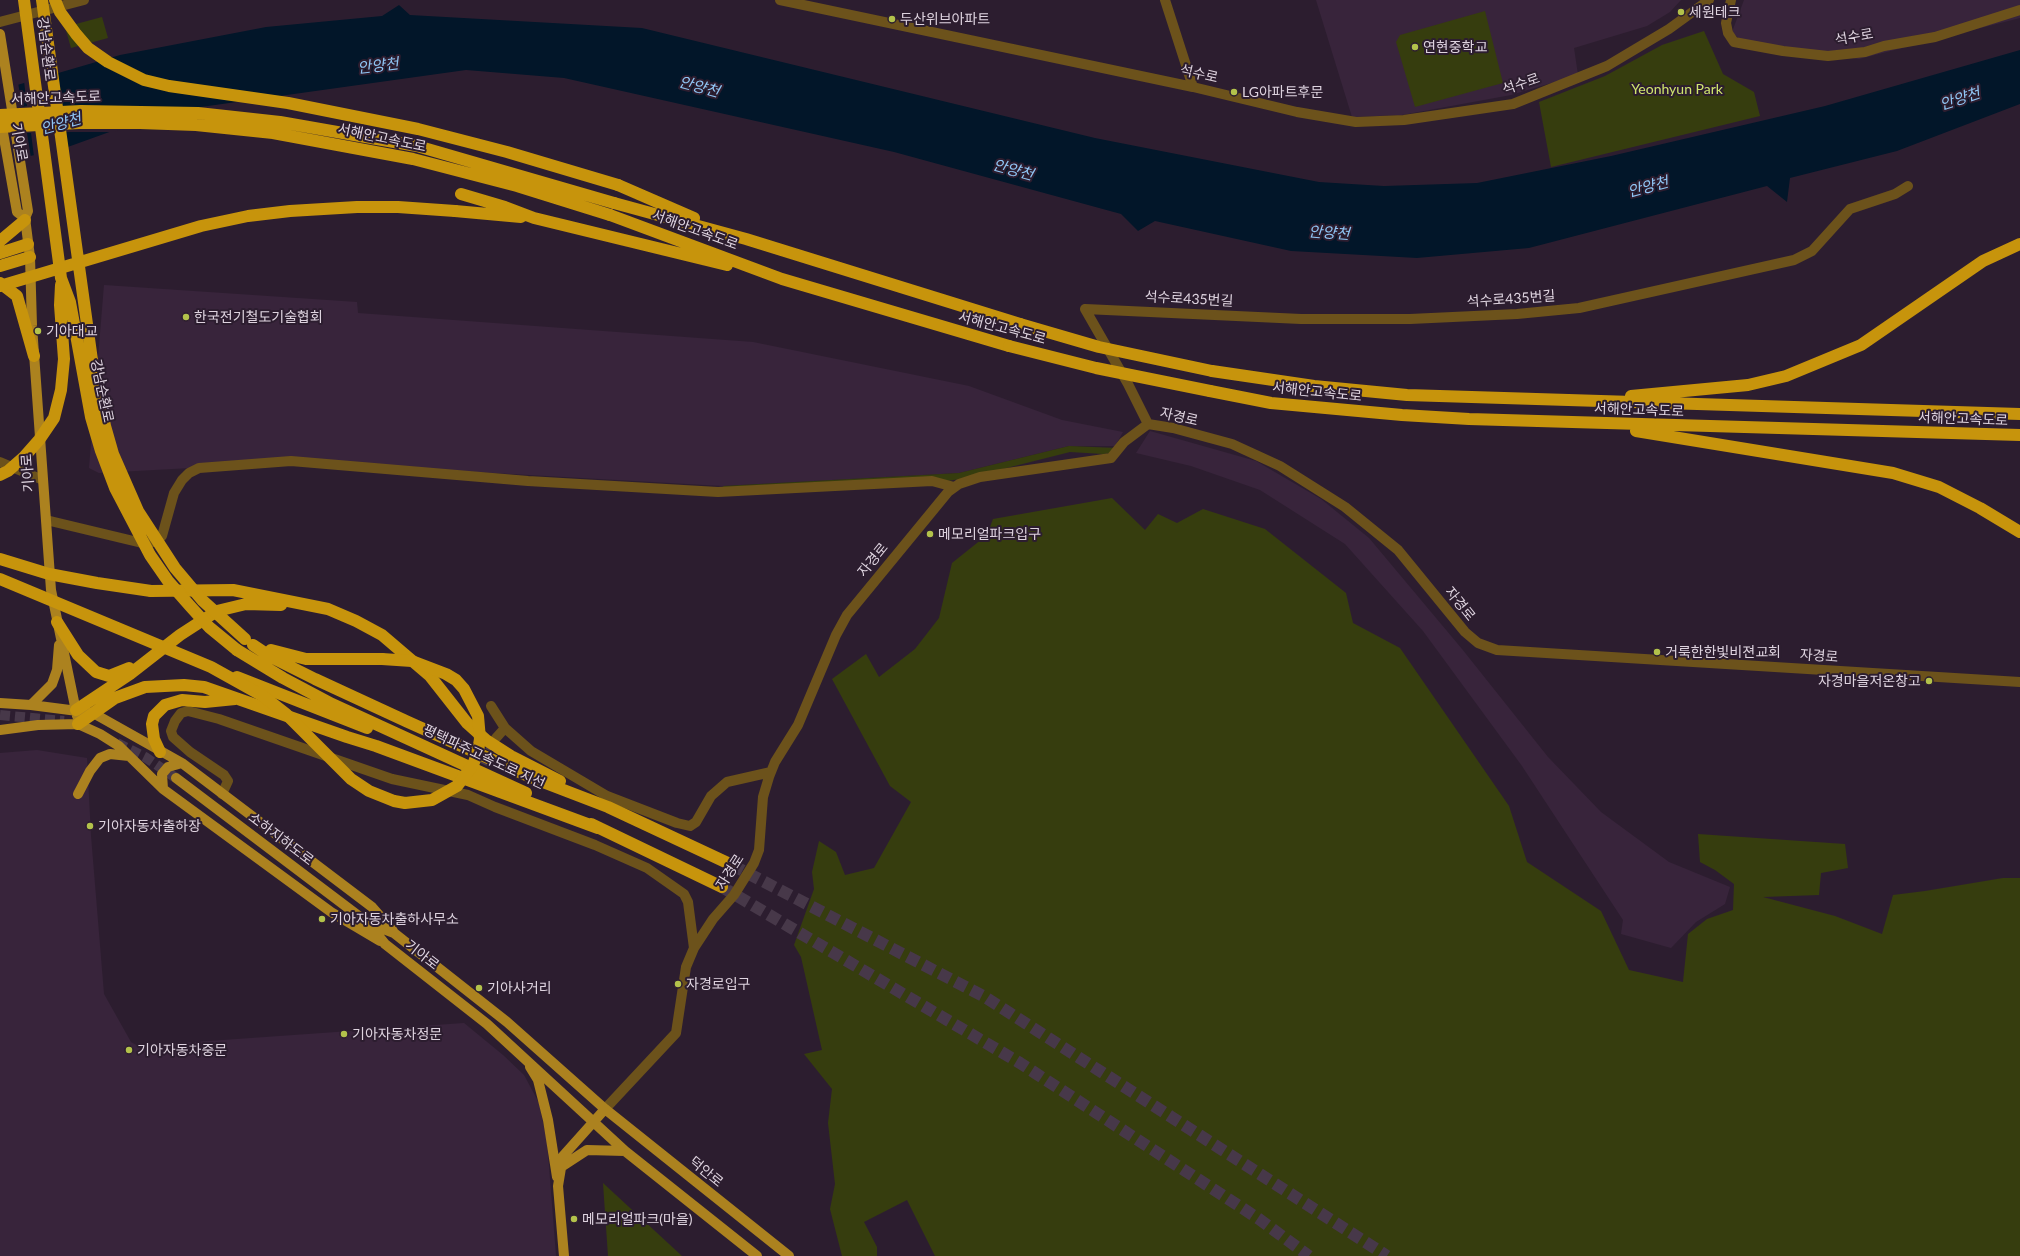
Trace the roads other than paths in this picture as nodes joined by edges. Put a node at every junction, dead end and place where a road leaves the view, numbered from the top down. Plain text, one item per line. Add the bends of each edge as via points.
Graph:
1 (24, 0) edge
2 (42, 0) edge
3 (55, 0) edge
4 (84, 0) edge
5 (780, 0) edge
6 (1166, 0) edge
7 (1709, 0) edge
8 (1731, 0) edge
9 (2020, 10) edge
10 (0, 22) edge
11 (0, 34) edge
12 (1193, 87) junction
13 (0, 115) edge
14 (0, 127) edge
15 (1908, 186) dead end
16 (461, 194) dead end
17 (24, 215) junction
18 (534, 218) junction
19 (746, 239) junction
20 (0, 241) edge
21 (28, 244) junction
22 (2020, 244) edge
23 (0, 253) edge
24 (30, 257) junction
25 (0, 266) edge
26 (62, 278) junction
27 (782, 279) junction
28 (0, 284) edge
29 (34, 356) junction
30 (1586, 401) junction
31 (2020, 414) edge
32 (1591, 423) junction
33 (1148, 424) junction
34 (2020, 435) edge
35 (0, 462) edge
36 (0, 475) edge
37 (43, 480) junction
38 (954, 487) junction
39 (46, 520) junction
40 (2020, 532) edge
41 (0, 559) edge
42 (0, 579) edge
43 (328, 609) junction
44 (57, 622) junction
45 (60, 640) junction
46 (249, 642) junction
47 (237, 650) joint
48 (154, 654) junction
49 (211, 667) junction
50 (2020, 682) edge
51 (236, 699) junction
52 (0, 703) edge
53 (31, 705) junction
54 (491, 706) dead end
55 (76, 710) junction
56 (93, 713) junction
57 (78, 724) junction
58 (505, 728) junction
59 (0, 730) edge
60 (405, 737) junction
61 (496, 738) tunnel mouth
62 (160, 752) junction
63 (129, 756) junction
64 (182, 764) junction
65 (771, 772) junction
66 (176, 778) tunnel mouth
67 (163, 789) junction
68 (78, 794) dead end
69 (222, 794) junction
70 (608, 807) junction
71 (598, 828) junction
72 (732, 865) tunnel mouth
73 (722, 887) tunnel mouth
74 (368, 923) junction
75 (394, 933) junction
76 (385, 944) junction
77 (694, 948) junction
78 (524, 1057) junction
79 (606, 1109) junction
80 (594, 1122) junction
81 (625, 1151) junction
82 (561, 1167) junction
83 (558, 1186) junction
84 (564, 1256) edge
85 (757, 1256) edge
86 (789, 1256) edge

1 - 26 highway, 강남순환로, bridge
2 - 46 highway, 강남순환로, bridge via 92,360 103,419 113,454 138,511 175,568 202,600
3 - 19 highway, bridge via 68,23 88,48 108,62 144,80 288,103 418,129 507,152 618,185
4 - 10 street
5 - 12 street, 석수로
6 - 12 street
7 - 12 street, 석수로 via 1670,29 1607,66 1513,104 1479,110 1404,120 1356,122 1297,112
8 - 9 street, 석수로 via 1726,23 1728,33 1734,42 1828,56 1865,52 1935,37
11 - 17 main road, 기아로, bridge
13 - 17 main road, 기아로, bridge
13 - 19 highway, 서해안고속도로, bridge via 81,111 140,112 198,114 280,122 417,146
14 - 27 highway, 서해안고속도로, bridge via 79,123 196,125 273,133 354,147 413,159 517,186 610,215
15 - 33 street, 석수로435번길 via 1895,194 1850,209 1812,251 1794,260 1579,308 1410,319 1301,319 1085,309
16 - 18 highway
17 - 20 highway
17 - 21 main road, 기아로
18 - 27 highway
18 - 28 highway, bridge via 398,207 290,211 248,216 201,226
19 - 30 highway, 서해안고속도로, bridge via 1099,347 1212,371 1379,393
21 - 23 highway
21 - 24 main road, 기아로
22 - 30 highway via 1982,261 1861,345 1786,376 1748,385
24 - 25 highway
24 - 29 main road, 기아로
26 - 36 highway, bridge via 60,306 64,359 61,390 54,418 24,457
26 - 47 highway, 강남순환로, bridge via 70,302 91,417 115,488 150,555 168,581 210,627
27 - 32 highway, 서해안고속도로, bridge via 1009,346 1096,368 1271,403 1402,415
28 - 29 highway via 17,296
29 - 37 main road, 기아로
30 - 31 highway, 서해안고속도로
32 - 34 highway, 서해안고속도로
32 - 40 highway via 1893,473 1939,487
33 - 38 street, 자경로 via 1124,442 1111,458 980,477
33 - 50 street, 자경로 via 1232,444 1280,466 1345,506 1398,550 1465,632 1478,643 1497,650
35 - 37 street
37 - 39 main road, 기아로
38 - 39 street via 932,481 718,492 528,482 291,461 199,468 189,472 174,493 162,536 153,542 142,543
38 - 65 street, 자경로 via 847,615 798,725
39 - 44 main road, 기아로 via 51,590
41 - 43 highway, bridge via 49,574 97,584 151,591 233,590
42 - 49 highway, bridge
43 - 48 highway via 246,604 217,610
43 - 70 highway via 382,635 405,653 430,676 467,723 486,740 510,756
44 - 45 main road, 기아로
44 - 48 highway via 78,655 96,672 109,676 122,672
45 - 53 main road via 52,684
45 - 55 main road, 기아로
46 - 49 highway, bridge via 306,659 412,661 446,674 464,689 478,716 480,739 473,765 457,786 432,800 405,803 394,801 369,791 352,779 286,714 263,696
46 - 70 highway, 평택파주고속도로 지선 via 271,657 408,722 535,779
47 - 60 highway, 평택파주고속도로 지선 via 282,678 332,704
48 - 55 highway via 130,674
49 - 60 highway, bridge via 380,733
51 - 56 highway via 204,687 164,685 129,692
51 - 62 highway via 205,702 182,700 165,705 154,716 152,724 154,739
51 - 71 highway via 376,746
52 - 53 main road
53 - 55 main road
54 - 58 street
55 - 56 main road
55 - 57 main road, 기아로
56 - 57 highway
56 - 62 main road
57 - 59 main road via 38,725
57 - 63 main road via 100,734
58 - 61 street
58 - 65 street via 532,751 607,796 690,826 696,822 711,796 728,782
60 - 71 highway, 평택파주고속도로 지선
62 - 64 main road
63 - 67 main road
63 - 68 main road via 110,754 100,758
64 - 67 main road via 168,767 162,774
64 - 69 main road
65 - 77 street, 자경로 via 763,797 759,850 754,863 734,895 713,919
66 - 74 main road, 소하지하도로
67 - 76 main road via 331,912
69 - 75 main road via 372,908
69 - 77 street via 228,781 224,775 173,737 171,732 181,713 188,711 219,718 392,779 470,791 496,807 647,868 684,894 688,902
70 - 72 highway, 평택파주고속도로 지선
71 - 73 highway, 평택파주고속도로 지선
74 - 75 main road, 기아로
74 - 76 main road, 기아로
75 - 79 main road, 기아로 via 507,1022
76 - 78 main road, 기아로 via 487,1024
77 - 79 street, 자경로 via 686,967 676,1033
78 - 80 main road, 기아로
78 - 83 main road via 538,1080 548,1120
79 - 80 main road
79 - 86 main road, 덕안로
80 - 81 main road
80 - 82 main road via 564,1156
81 - 82 main road via 587,1150
81 - 85 main road
82 - 83 main road
83 - 84 main road

